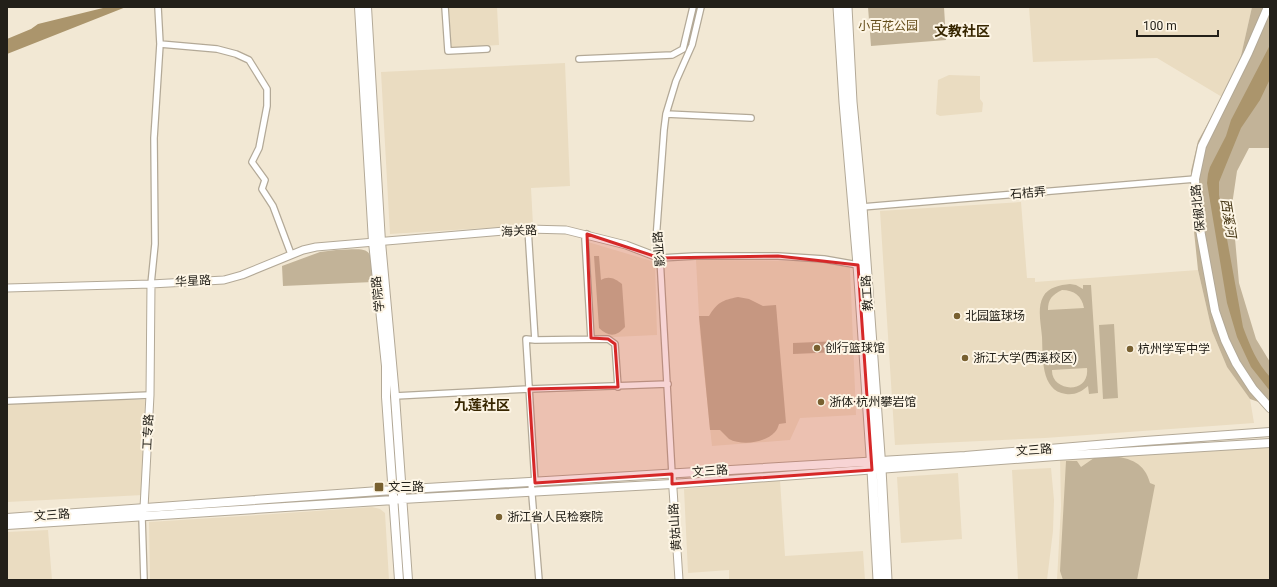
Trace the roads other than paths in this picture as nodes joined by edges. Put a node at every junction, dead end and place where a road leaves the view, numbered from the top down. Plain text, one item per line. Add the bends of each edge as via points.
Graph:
1 (158, 7) edge
2 (359, 7) edge
3 (367, 7) edge
4 (445, 7) edge
5 (693, 7) edge
6 (701, 7) edge
7 (838, 7) edge
8 (847, 7) edge
9 (1268, 7) edge
10 (160, 44) junction
11 (487, 49) dead end
12 (579, 59) dead end
13 (666, 114) junction
14 (751, 118) dead end
15 (1195, 179) junction
16 (862, 207) junction
17 (528, 229) junction
18 (587, 234) junction
19 (377, 242) junction
20 (291, 254) junction
21 (660, 258) junction
22 (858, 265) junction
23 (151, 284) junction
24 (7, 288) edge
25 (591, 338) junction
26 (535, 340) junction
27 (668, 384) junction
28 (618, 387) junction
29 (530, 389) junction
30 (150, 394) junction
31 (395, 396) junction
32 (7, 401) edge
33 (1270, 408) edge
34 (1270, 432) edge
35 (1270, 443) edge
36 (876, 465) junction
37 (672, 474) junction
38 (672, 484) junction
39 (533, 486) junction
40 (398, 495) junction
41 (144, 508) junction
42 (142, 517) junction
43 (7, 518) edge
44 (7, 525) edge
45 (144, 580) edge
46 (399, 580) edge
47 (408, 580) edge
48 (539, 580) edge
49 (679, 580) edge
50 (878, 580) edge
51 (887, 580) edge

1 - 10 street
2 - 19 main road, 学院路
3 - 19 main road, 学院路
4 - 11 street via 448,51
5 - 12 street via 683,49 672,55
6 - 13 street, 影业路 via 692,45 676,81
7 - 22 main road, 教工路
8 - 16 main road, 教工路 via 852,102
9 - 15 main road, 保俶北路 via 1248,54 1202,146
10 - 20 street via 217,49 249,60 267,89 259,148 252,162 265,180 262,189 273,206
10 - 23 street via 154,138 155,244
13 - 14 street
13 - 21 street, 影业路 via 656,240
15 - 16 street, 石桔弄
15 - 33 main road, 保俶北路 via 1200,235 1215,311 1236,363 1253,389
16 - 36 main road, 教工路
17 - 18 street, 海关路 via 566,230
17 - 19 street, 海关路
17 - 26 street
18 - 21 street, 海关路
18 - 25 street via 585,239
19 - 20 street, 华星路 via 316,247
19 - 31 main road, 学院路
19 - 40 main road, 学院路 via 386,398
20 - 23 street, 华星路 via 224,280
21 - 22 street via 778,256 824,259
21 - 27 street, 影业路
22 - 36 main road, 教工路
23 - 24 street, 华星路
23 - 30 street, 工专路
25 - 26 street
25 - 28 street via 608,339 615,344
26 - 29 street via 526,339
27 - 28 street
27 - 37 street, 影业路
28 - 29 street
29 - 31 street
29 - 39 street
30 - 32 street
30 - 41 street, 工专路
31 - 40 main road, 学院路
34 - 36 main road, 文三路
35 - 36 main road, 文三路
36 - 37 main road, 文三路
36 - 38 main road, 文三路
36 - 50 main road, 教工路
36 - 51 main road, 教工路
37 - 38 street, 黄姑山路
37 - 39 main road, 文三路
38 - 39 main road, 文三路
38 - 49 street, 黄姑山路
39 - 40 main road, 文三路
39 - 48 street
40 - 41 main road, 文三路
40 - 42 main road, 文三路
40 - 46 main road, 学院路
40 - 47 main road, 学院路
41 - 42 street, 工专路
41 - 43 main road, 文三路
42 - 44 main road, 文三路
42 - 45 street, 工专路

